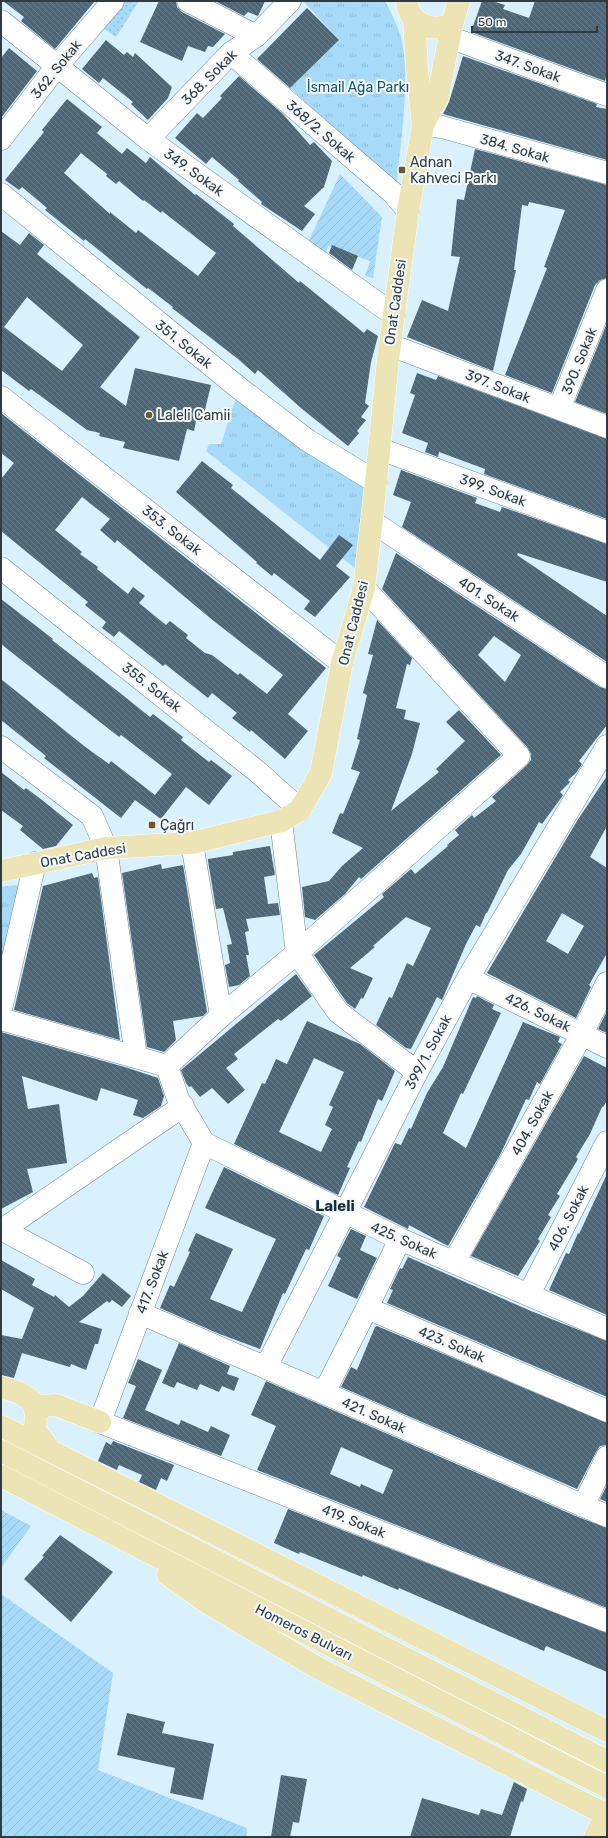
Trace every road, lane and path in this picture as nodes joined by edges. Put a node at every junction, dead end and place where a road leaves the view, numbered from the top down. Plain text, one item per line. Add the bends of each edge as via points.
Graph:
1 (113, 1) edge
2 (188, 1) edge
3 (290, 1) edge
4 (459, 1) edge
5 (408, 6) edge
6 (1, 21) edge
7 (451, 30) junction
8 (256, 36) junction
9 (231, 53) junction
10 (57, 66) junction
11 (607, 95) edge
12 (423, 125) junction
13 (1, 139) edge
14 (148, 139) junction
15 (607, 173) edge
16 (1, 194) edge
17 (408, 211) junction
18 (607, 290) edge
19 (394, 316) junction
20 (390, 345) junction
21 (1, 396) edge
22 (559, 409) junction
23 (607, 427) edge
24 (380, 449) junction
25 (376, 482) junction
26 (371, 521) junction
27 (607, 532) edge
28 (1, 568) edge
29 (364, 588) junction
30 (342, 663) junction
31 (607, 676) edge
32 (1, 747) edge
33 (604, 756) edge
34 (300, 810) junction
35 (281, 821) junction
36 (192, 843) junction
37 (106, 848) junction
38 (35, 863) junction
39 (1, 870) edge
40 (297, 953) junction
41 (468, 978) junction
42 (607, 983) edge
43 (1, 1009) edge
44 (221, 1016) junction
45 (1, 1019) edge
46 (582, 1034) junction
47 (607, 1047) edge
48 (136, 1056) junction
49 (167, 1066) junction
50 (417, 1072) junction
51 (182, 1106) junction
52 (607, 1142) edge
53 (204, 1143) junction
54 (345, 1214) junction
55 (2, 1230) edge
56 (400, 1239) junction
57 (454, 1262) junction
58 (83, 1273) dead end
59 (529, 1294) junction
60 (367, 1308) junction
61 (140, 1313) junction
62 (607, 1329) edge
63 (266, 1367) junction
64 (1, 1387) edge
65 (324, 1393) junction
66 (607, 1411) edge
67 (36, 1413) junction
68 (100, 1422) junction
69 (1, 1426) edge
70 (1, 1451) edge
71 (51, 1451) junction
72 (607, 1457) edge
73 (1, 1476) edge
74 (583, 1506) junction
75 (607, 1516) edge
76 (96, 1524) junction
77 (607, 1621) edge
78 (585, 1720) junction
79 (607, 1725) edge
80 (607, 1731) edge
81 (607, 1761) edge
82 (607, 1787) edge
83 (554, 1789) junction
84 (606, 1813) edge
85 (595, 1837) edge

1 - 10 street, 362. Sokak
2 - 8 street
3 - 8 street, 368. Sokak
4 - 7 main road, Onat Caddesi
5 - 7 main road, Onat Caddesi via 424,26
5 - 12 main road, Onat Caddesi
6 - 10 street, 349. Sokak
7 - 11 street, 347. Sokak
7 - 12 main road, Onat Caddesi via 438,96
8 - 9 street, 368. Sokak
9 - 14 street, 368. Sokak
9 - 17 street, 368/2. Sokak via 393,193
10 - 13 street, 362. Sokak
10 - 14 street, 349. Sokak
12 - 15 street, 384. Sokak via 442,127
12 - 17 main road, Onat Caddesi
14 - 19 street, 349. Sokak
16 - 25 street, 351. Sokak via 239,388 307,440
17 - 19 main road, Onat Caddesi
18 - 22 street, 390. Sokak
19 - 20 main road, Onat Caddesi
20 - 22 street, 397. Sokak
20 - 24 main road, Onat Caddesi
21 - 30 street, 353. Sokak
22 - 23 street, 397. Sokak
24 - 25 main road, Onat Caddesi
24 - 27 street, 399. Sokak
25 - 26 main road, Onat Caddesi
26 - 29 main road, Onat Caddesi
26 - 31 street, 401. Sokak
28 - 34 street, 355. Sokak via 259,773
29 - 30 main road, Onat Caddesi
29 - 40 street via 519,756
30 - 34 main road, Onat Caddesi via 321,773
32 - 37 street via 92,816
33 - 41 street, 399/1. Sokak
34 - 35 main road, Onat Caddesi
35 - 36 main road, Onat Caddesi
35 - 40 street
36 - 37 main road, Onat Caddesi
36 - 44 street
37 - 38 main road, Onat Caddesi
37 - 48 street
38 - 39 main road, Onat Caddesi
38 - 43 street
40 - 44 street
40 - 50 street via 338,1012
41 - 46 street, 426. Sokak
41 - 50 street, 399/1. Sokak
42 - 46 street, 404. Sokak
44 - 49 street
45 - 48 street
46 - 47 street, 426. Sokak
46 - 57 street, 404. Sokak
48 - 49 street
49 - 51 street
50 - 54 street, 399/1. Sokak
51 - 53 street
51 - 55 street
52 - 59 street, 406. Sokak
53 - 54 street, 425. Sokak
53 - 61 street, 417. Sokak
54 - 56 street, 425. Sokak
54 - 63 street, 399/1. Sokak
55 - 58 street
56 - 57 street, 425. Sokak
56 - 60 street
57 - 59 street, 425. Sokak
59 - 62 street, 425. Sokak
60 - 65 street
60 - 66 street, 423. Sokak
61 - 63 street, 421. Sokak
61 - 68 street, 417. Sokak
63 - 65 street, 421. Sokak
64 - 67 main road via 20,1393 32,1401
65 - 74 street, 421. Sokak
67 - 68 main road via 44,1406 56,1405
67 - 71 main road via 35,1430
68 - 77 street, 419. Sokak
69 - 71 main road
70 - 81 main road, Homeros Bulvarı, bridge
71 - 78 main road
72 - 74 street
73 - 76 main road, Homeros Bulvarı
74 - 75 street, 421. Sokak
76 - 82 main road, Homeros Bulvarı, bridge
76 - 83 main road via 208,1603 318,1668
78 - 79 main road
78 - 80 main road
78 - 83 main road via 576,1769 568,1782
83 - 84 main road
84 - 85 main road

